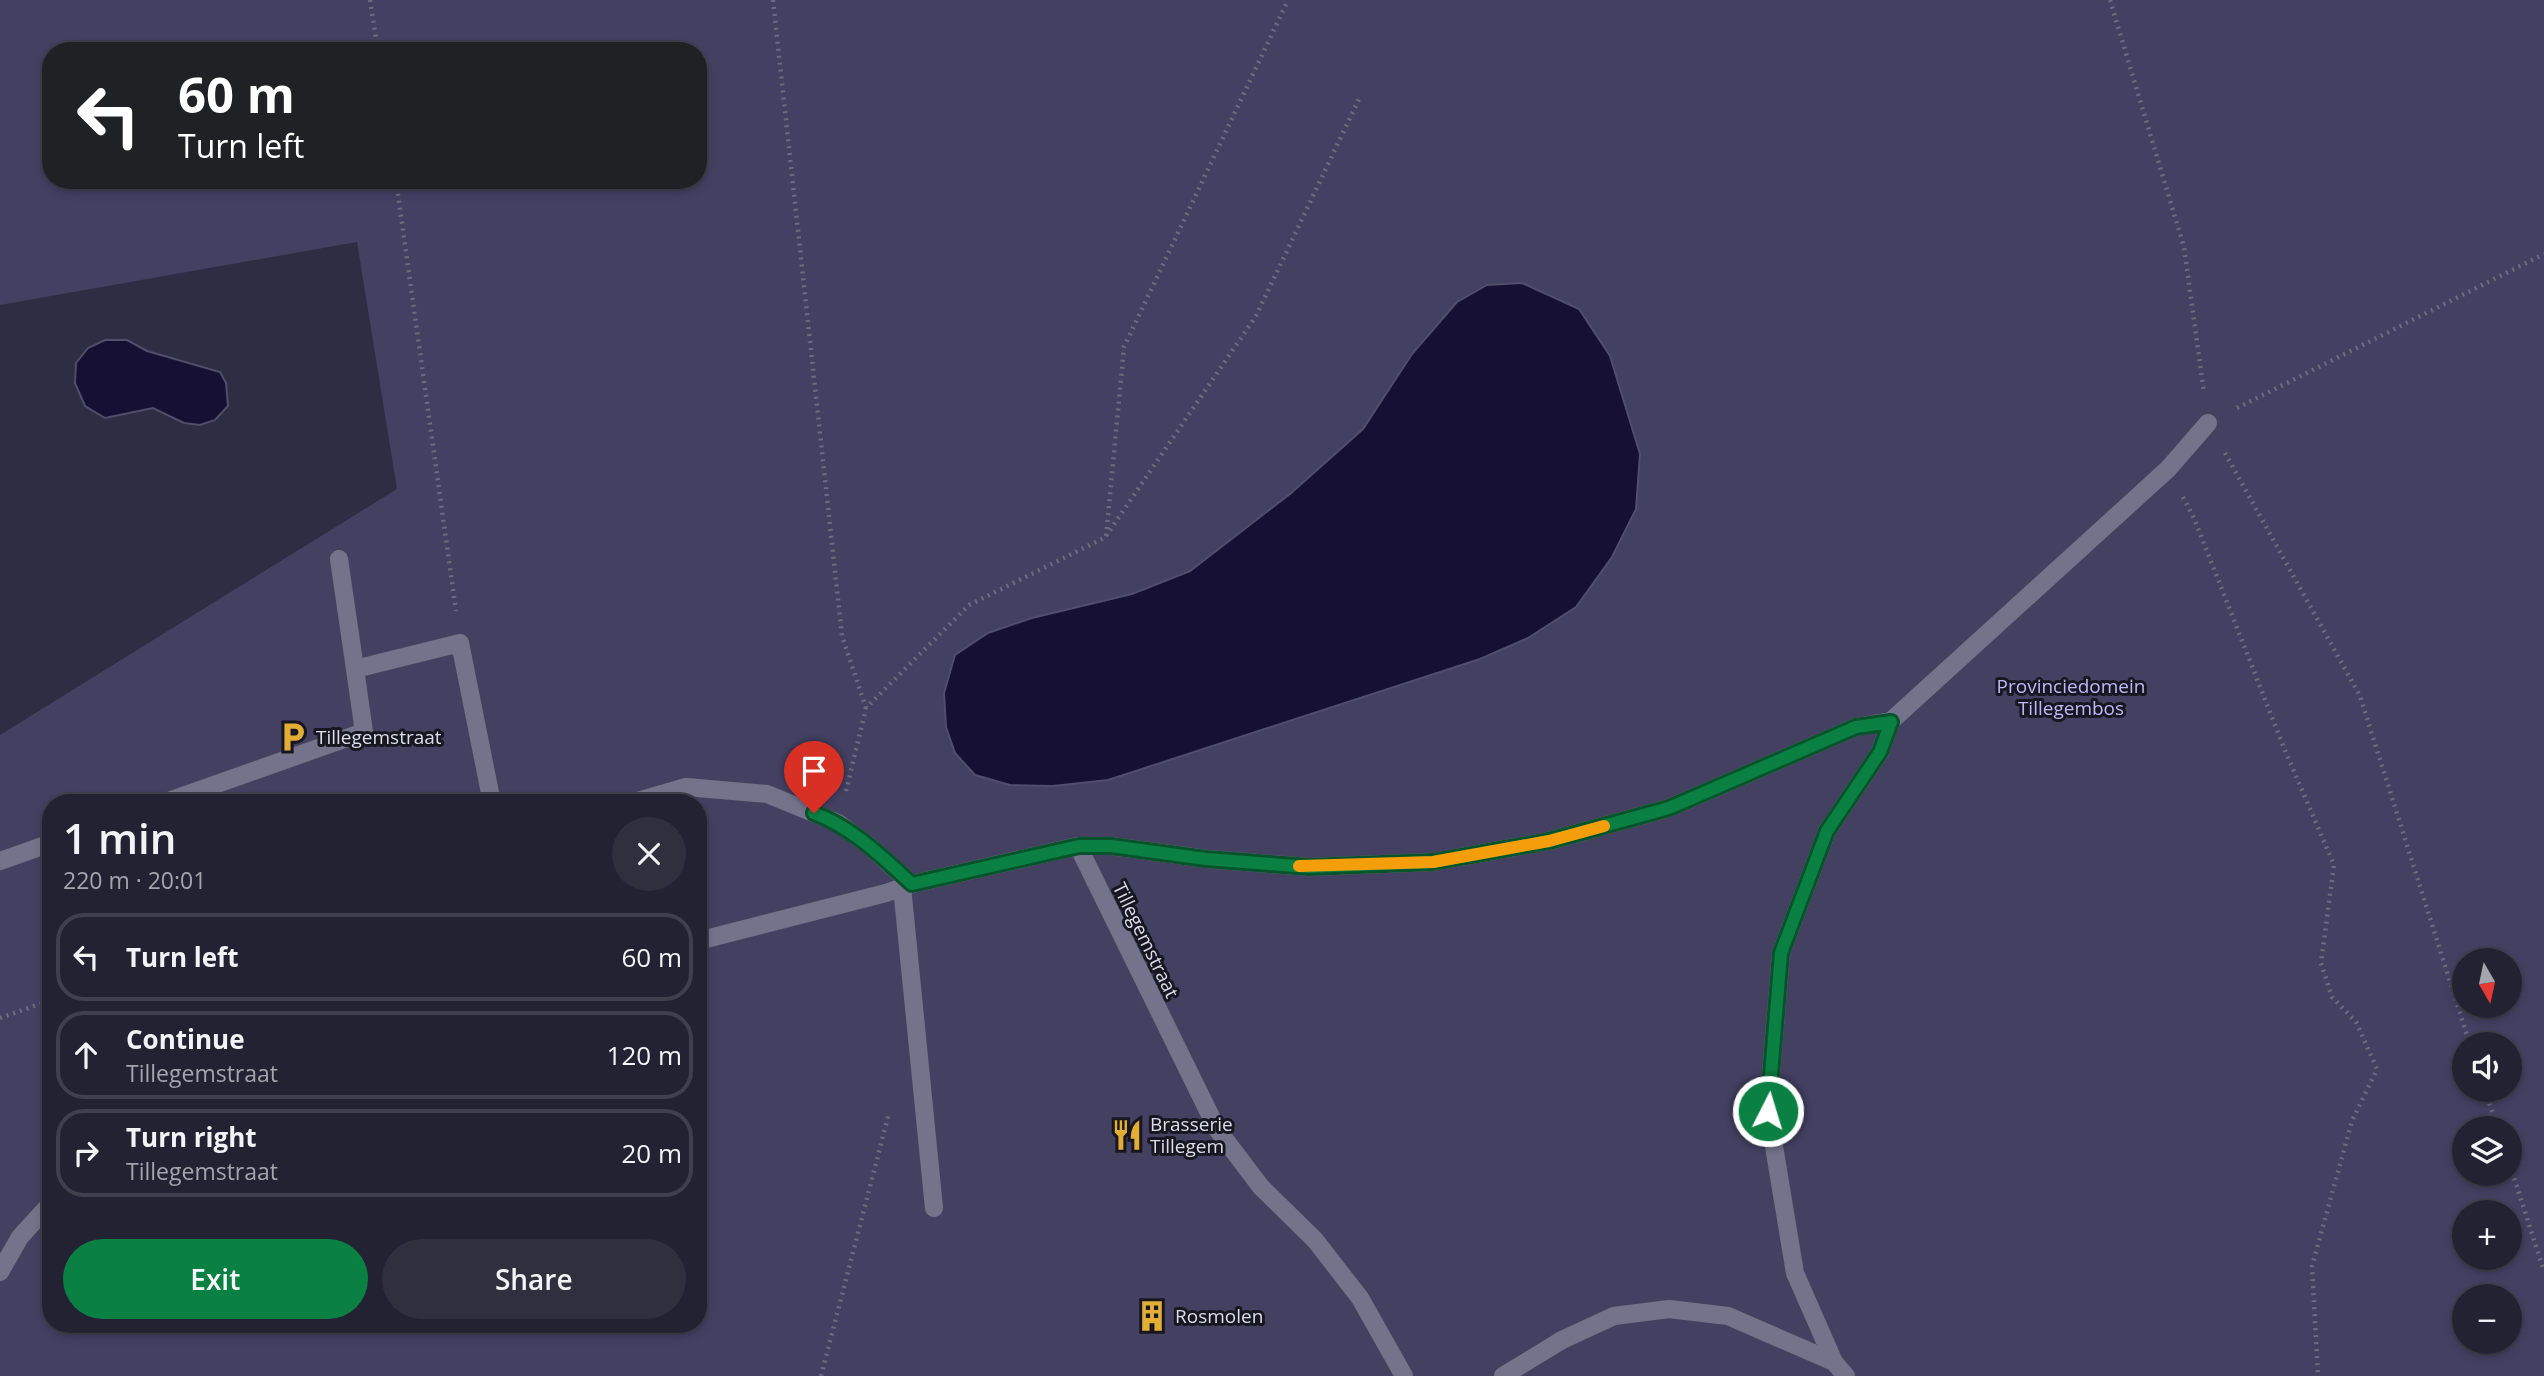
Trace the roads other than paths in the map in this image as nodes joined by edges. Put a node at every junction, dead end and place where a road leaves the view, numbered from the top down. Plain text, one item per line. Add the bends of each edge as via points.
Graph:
1 (2208, 423) road end
2 (339, 559) dead end
3 (355, 669) junction
4 (1891, 722) junction
5 (188, 794) edge
6 (490, 794) edge
7 (662, 794) edge
8 (42, 846) edge
9 (1079, 846) junction
10 (0, 860) edge
11 (907, 886) junction
12 (707, 939) edge
13 (934, 1208) dead end
14 (42, 1213) edge
15 (0, 1272) edge
16 (1834, 1362) junction
17 (1404, 1376) edge
18 (1503, 1376) edge
19 (1846, 1376) edge

1 - 4 lane via 2168,469
2 - 3 lane
3 - 5 lane via 364,732
3 - 6 lane via 460,643
4 - 9 lane via 1856,727 1669,808 1549,841 1433,862 1309,867
4 - 16 lane via 1880,752 1827,831 1781,953 1768,1111 1796,1273
7 - 11 lane via 686,787 767,794 838,822 868,845
8 - 10 lane
9 - 11 lane
9 - 17 lane, Tillegemstraat via 1217,1129 1261,1187 1315,1240 1360,1298
11 - 12 lane
11 - 13 lane
14 - 15 lane via 20,1237
16 - 18 lane via 1728,1316 1670,1309 1614,1316 1562,1339
16 - 19 lane

